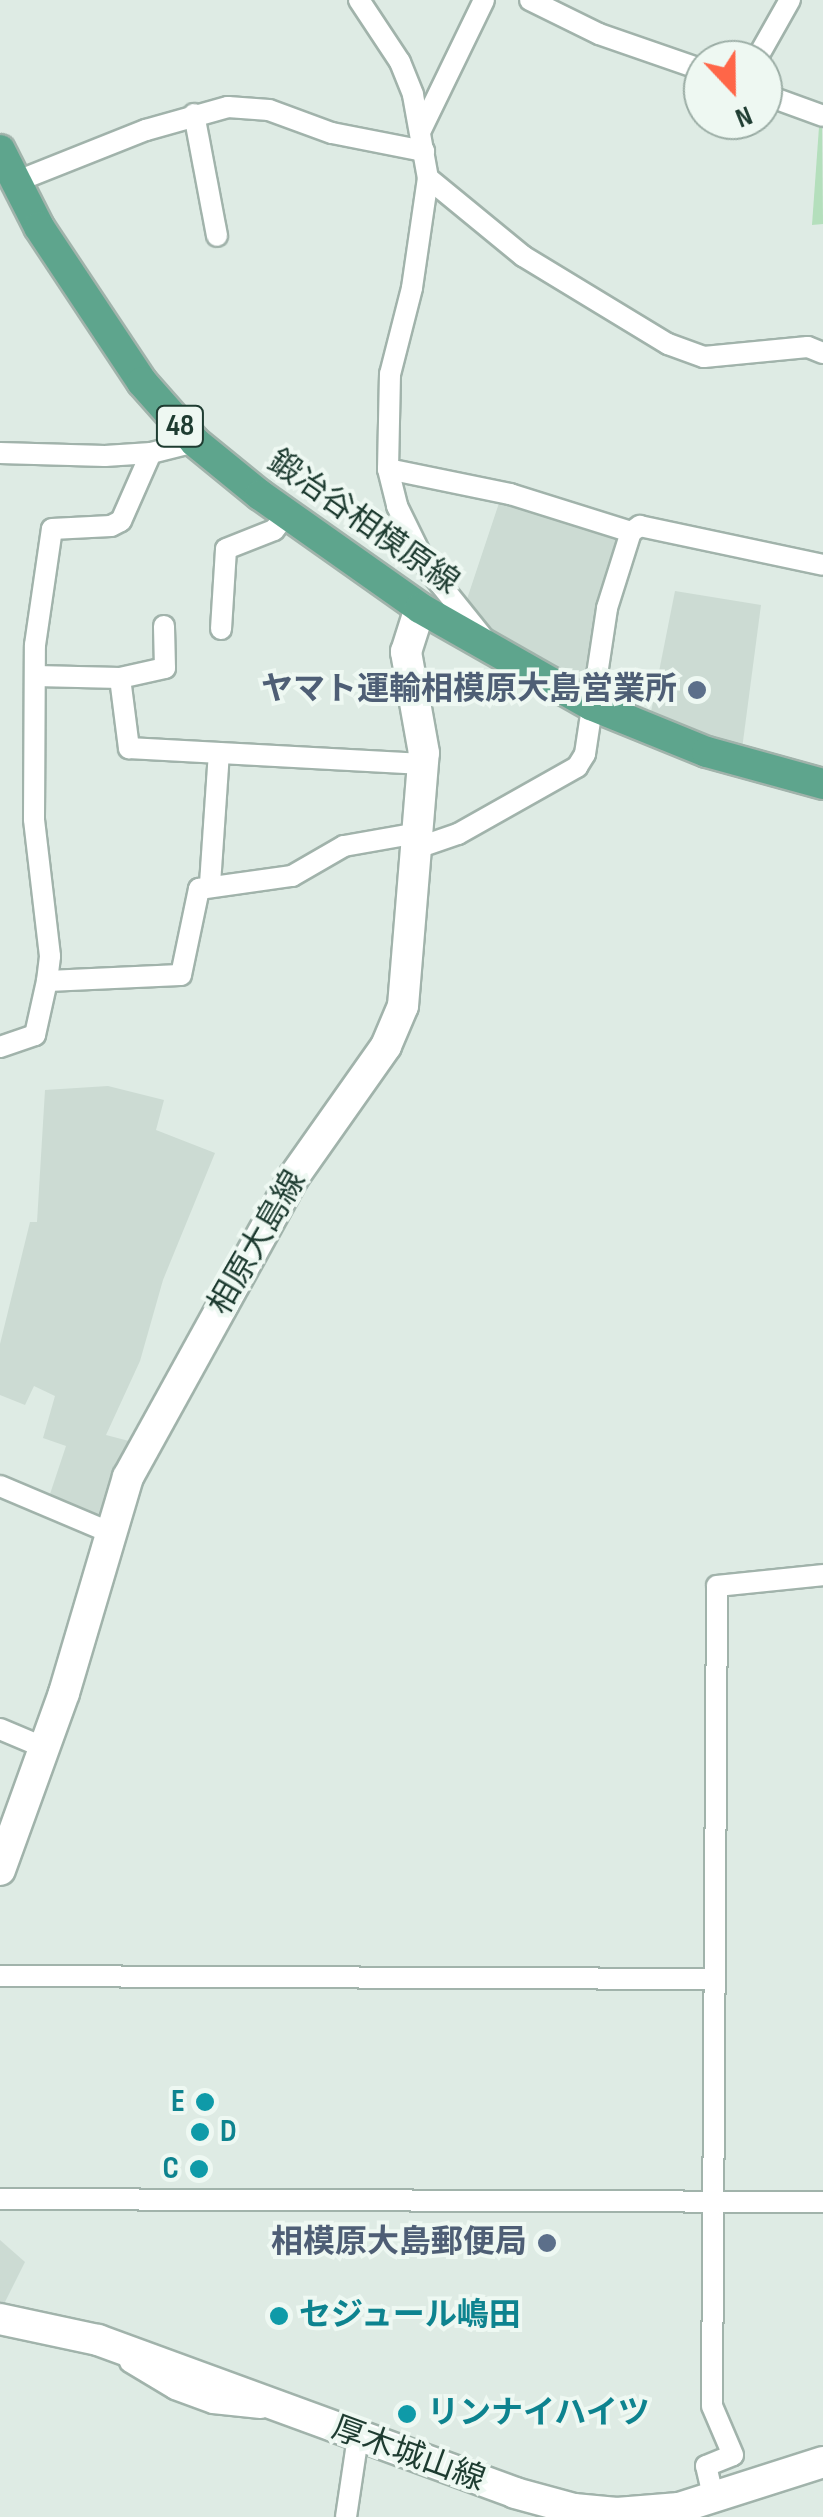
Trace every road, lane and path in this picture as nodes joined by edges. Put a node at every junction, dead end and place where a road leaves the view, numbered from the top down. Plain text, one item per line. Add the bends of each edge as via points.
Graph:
1 (359, 0) edge
2 (484, 0) edge
3 (530, 0) edge
4 (790, 0) edge
5 (767, 40) edge
6 (683, 63) edge
7 (783, 101) edge
8 (194, 114) junction
9 (823, 116) edge
10 (423, 141) junction
11 (7, 172) edge
12 (428, 178) junction
13 (218, 236) dead end
14 (823, 354) edge
15 (195, 442) junction
16 (151, 453) junction
17 (1, 455) edge
18 (388, 469) junction
19 (286, 515) junction
20 (631, 532) junction
21 (823, 565) edge
22 (420, 608) junction
23 (164, 626) dead end
24 (221, 629) dead end
25 (486, 647) junction
26 (36, 676) junction
27 (120, 678) junction
28 (592, 705) junction
29 (219, 753) junction
30 (424, 764) junction
31 (823, 784) edge
32 (418, 841) junction
33 (210, 884) junction
34 (47, 982) junction
35 (0, 1047) edge
36 (0, 1486) edge
37 (111, 1532) junction
38 (823, 1576) edge
39 (0, 1729) edge
40 (46, 1748) junction
41 (0, 1870) edge
42 (0, 1976) edge
43 (715, 1979) junction
44 (0, 2199) edge
45 (823, 2202) edge
46 (714, 2203) junction
47 (0, 2319) edge
48 (358, 2437) junction
49 (823, 2462) edge
50 (714, 2500) junction
51 (346, 2517) edge

1 - 10 street via 400,62
2 - 10 street
3 - 6 street via 599,34
4 - 5 street
7 - 9 street
8 - 10 street via 228,107 269,110 332,133
8 - 11 street
8 - 13 street
10 - 12 street
11 - 15 main road, 鍛冶谷相模原線 / 48 via 132,368
12 - 14 street via 523,256 668,344 704,358 808,347
12 - 18 street via 412,288 390,374
15 - 16 street
15 - 19 main road, 鍛冶谷相模原線 / 48
16 - 17 street
16 - 26 street via 120,520 52,529 38,604
18 - 20 street via 510,494
18 - 25 street via 410,536 439,588 480,629
19 - 22 main road, 鍛冶谷相模原線 / 48
19 - 24 street via 274,530 226,549
20 - 21 street via 640,526
20 - 28 street via 607,608
22 - 25 main road, 鍛冶谷相模原線 / 48
22 - 30 street, 相原大島線 via 406,652
23 - 27 street via 165,668
25 - 28 main road, 鍛冶谷相模原線 / 48
26 - 27 street
26 - 34 street via 34,819 50,956
27 - 29 street via 129,748
28 - 31 main road, 鍛冶谷相模原線 / 48 via 707,752
28 - 32 street via 577,767 458,834
29 - 30 street
29 - 33 street
30 - 32 street, 相原大島線
32 - 33 street via 344,846 292,876
32 - 37 street, 相原大島線 via 397,1024 294,1178 218,1312 128,1477
33 - 34 street via 193,900 181,975
34 - 35 street via 35,1035
36 - 37 street
37 - 40 street, 相原大島線
38 - 43 street via 716,1586
39 - 40 street
40 - 41 street, 相原大島線
42 - 43 street
43 - 46 street
44 - 46 street
45 - 46 street
46 - 50 street via 713,2410 732,2455 706,2466
47 - 48 street, 厚木城山線 via 98,2340
48 - 50 street, 厚木城山線 via 574,2509 650,2512
48 - 51 street
49 - 50 street, 厚木城山線

